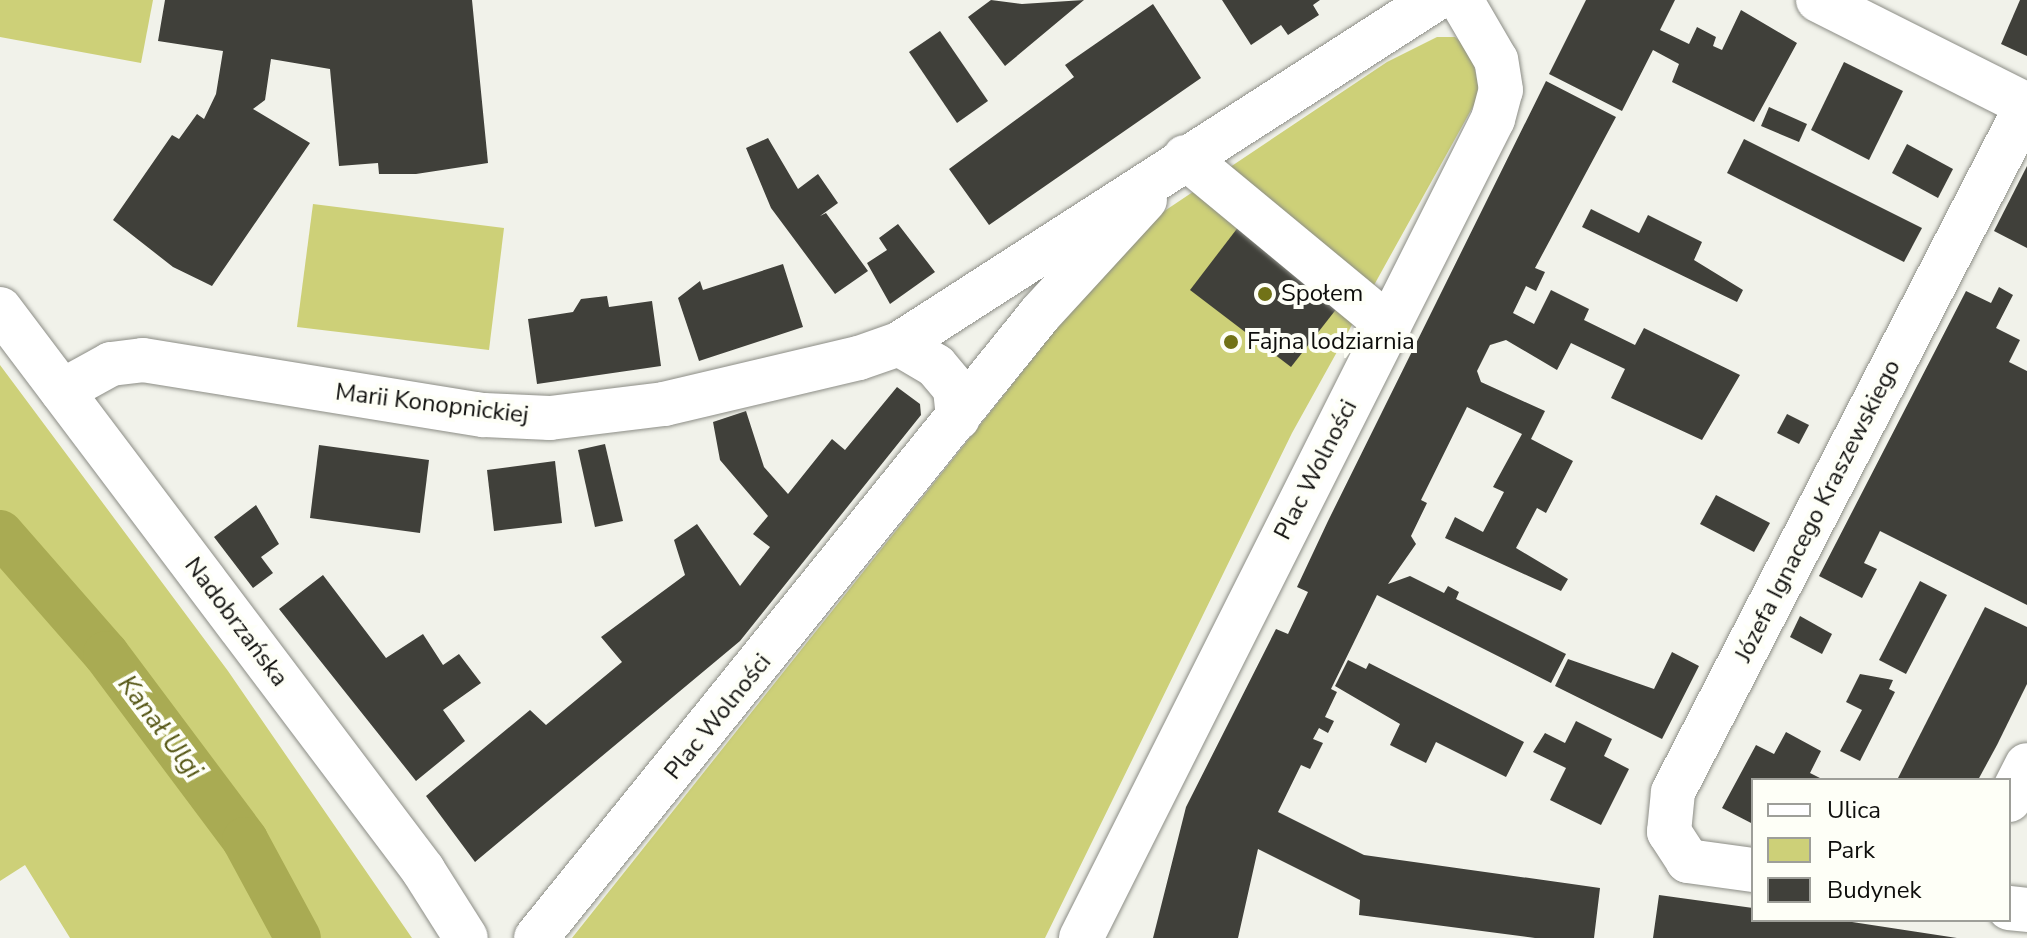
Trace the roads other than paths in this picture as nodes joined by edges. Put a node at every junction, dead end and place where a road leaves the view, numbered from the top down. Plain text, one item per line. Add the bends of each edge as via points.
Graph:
1 (1434, 0) edge
2 (1461, 0) edge
3 (1818, 0) edge
4 (2027, 105) edge
5 (1185, 157) junction
6 (0, 309) edge
7 (1389, 326) junction
8 (899, 344) junction
9 (62, 391) junction
10 (958, 418) junction
11 (2027, 765) edge
12 (2011, 796) edge
13 (1751, 870) edge
14 (466, 938) edge
15 (536, 938) edge
16 (1081, 938) edge

1 - 5 street, Plac Wolności
2 - 7 street, Plac Wolności via 1496,60 1501,90
3 - 4 street
4 - 13 street, Józefa Ignacego Kraszewskiego via 1673,792 1669,832 1688,861
5 - 7 street
5 - 8 street, Plac Wolności
5 - 10 street, Plac Wolności via 1040,314
6 - 9 street, Nadobrzańska
7 - 16 street, Plac Wolności
8 - 9 street, Marii Konopnickiej via 664,404 550,418 484,415 143,360 111,364
8 - 10 street via 936,366 955,389
9 - 14 street, Nadobrzańska via 423,870
10 - 15 street, Plac Wolności
11 - 12 street

